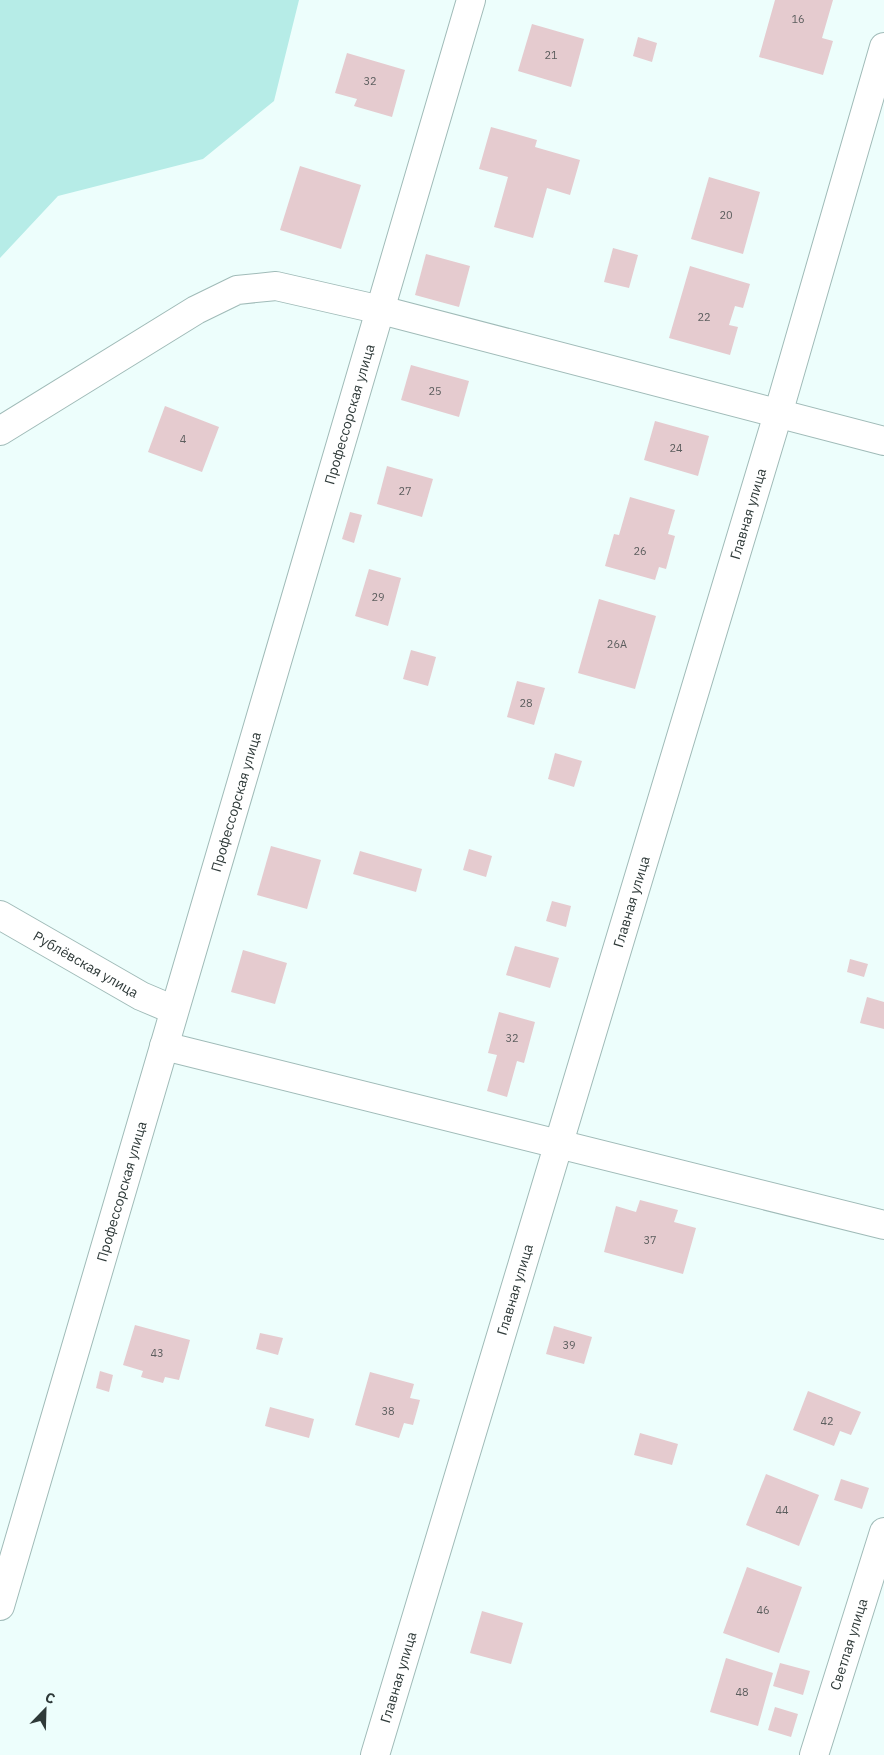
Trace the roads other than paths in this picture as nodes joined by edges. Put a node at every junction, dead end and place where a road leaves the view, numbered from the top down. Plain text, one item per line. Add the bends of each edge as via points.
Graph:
1 (471, 0) edge
2 (884, 47) edge
3 (381, 310) junction
4 (778, 414) junction
5 (0, 431) edge
6 (884, 442) edge
7 (0, 915) edge
8 (174, 1010) junction
9 (164, 1046) junction
10 (558, 1143) junction
11 (884, 1225) edge
12 (884, 1532) edge
13 (0, 1606) edge
14 (375, 1755) edge
15 (814, 1755) edge

1 - 3 street, Профессорская улица
2 - 4 street, Главная улица
3 - 4 street
3 - 5 street via 276,286 237,290 196,310
3 - 8 street, Профессорская улица
4 - 6 street
4 - 10 street, Главная улица
7 - 8 street, Рублёвская улица via 127,988
8 - 9 street, Профессорская улица
9 - 10 street
9 - 13 street, Профессорская улица
10 - 11 street
10 - 14 street, Главная улица
12 - 15 street, Светлая улица

